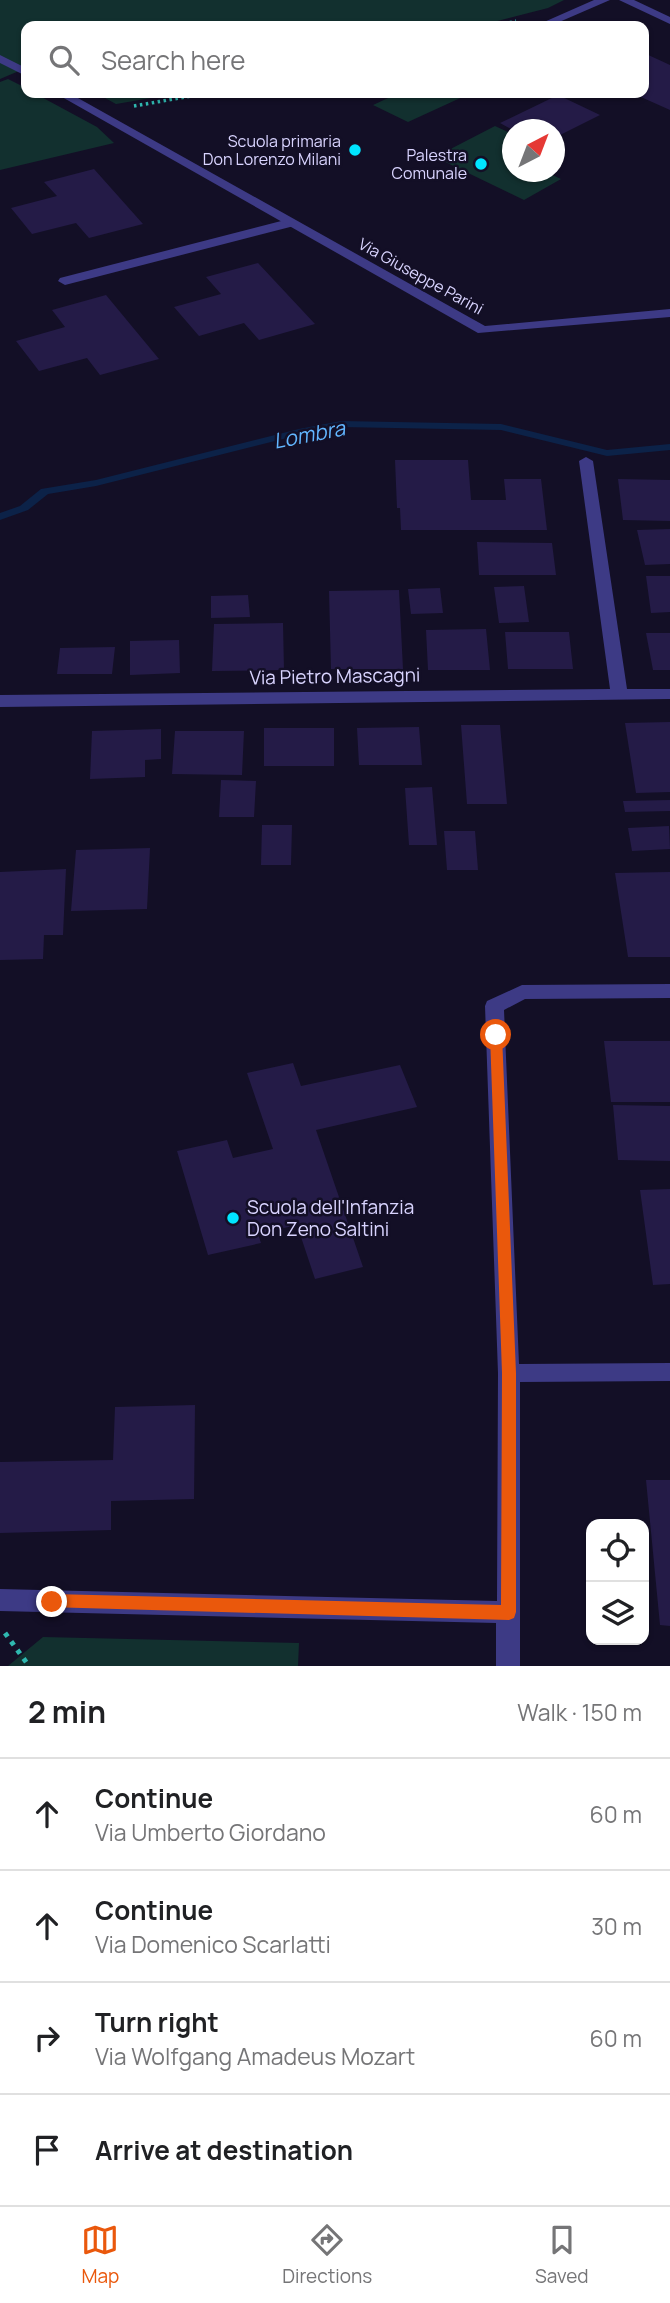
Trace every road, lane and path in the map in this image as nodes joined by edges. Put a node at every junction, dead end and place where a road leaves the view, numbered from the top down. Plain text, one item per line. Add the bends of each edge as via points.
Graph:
1 (604, 0) edge
2 (625, 0) edge
3 (553, 21) edge
4 (670, 21) edge
5 (0, 58) edge
6 (21, 70) edge
7 (70, 98) edge
8 (180, 98) edge
9 (134, 106) dead end
10 (289, 222) junction
11 (65, 281) dead end
12 (670, 313) edge
13 (586, 461) dead end
14 (619, 693) junction
15 (670, 694) edge
16 (0, 701) edge
17 (670, 991) edge
18 (670, 1372) edge
19 (509, 1373) junction
20 (0, 1601) edge
21 (509, 1612) junction
22 (0, 1627) edge
23 (29, 1666) edge
24 (508, 1666) edge

1 - 3 street
2 - 4 street
5 - 6 street
7 - 10 street, Via Giuseppe Parini
8 - 9 path
10 - 11 street
10 - 12 street, Via Giuseppe Parini via 483,330
13 - 14 street
14 - 15 street, Via Pietro Mascagni
14 - 16 street, Via Pietro Mascagni
17 - 19 street via 522,992 494,1006
18 - 19 street
19 - 21 street
20 - 21 street
21 - 24 street
22 - 23 path

